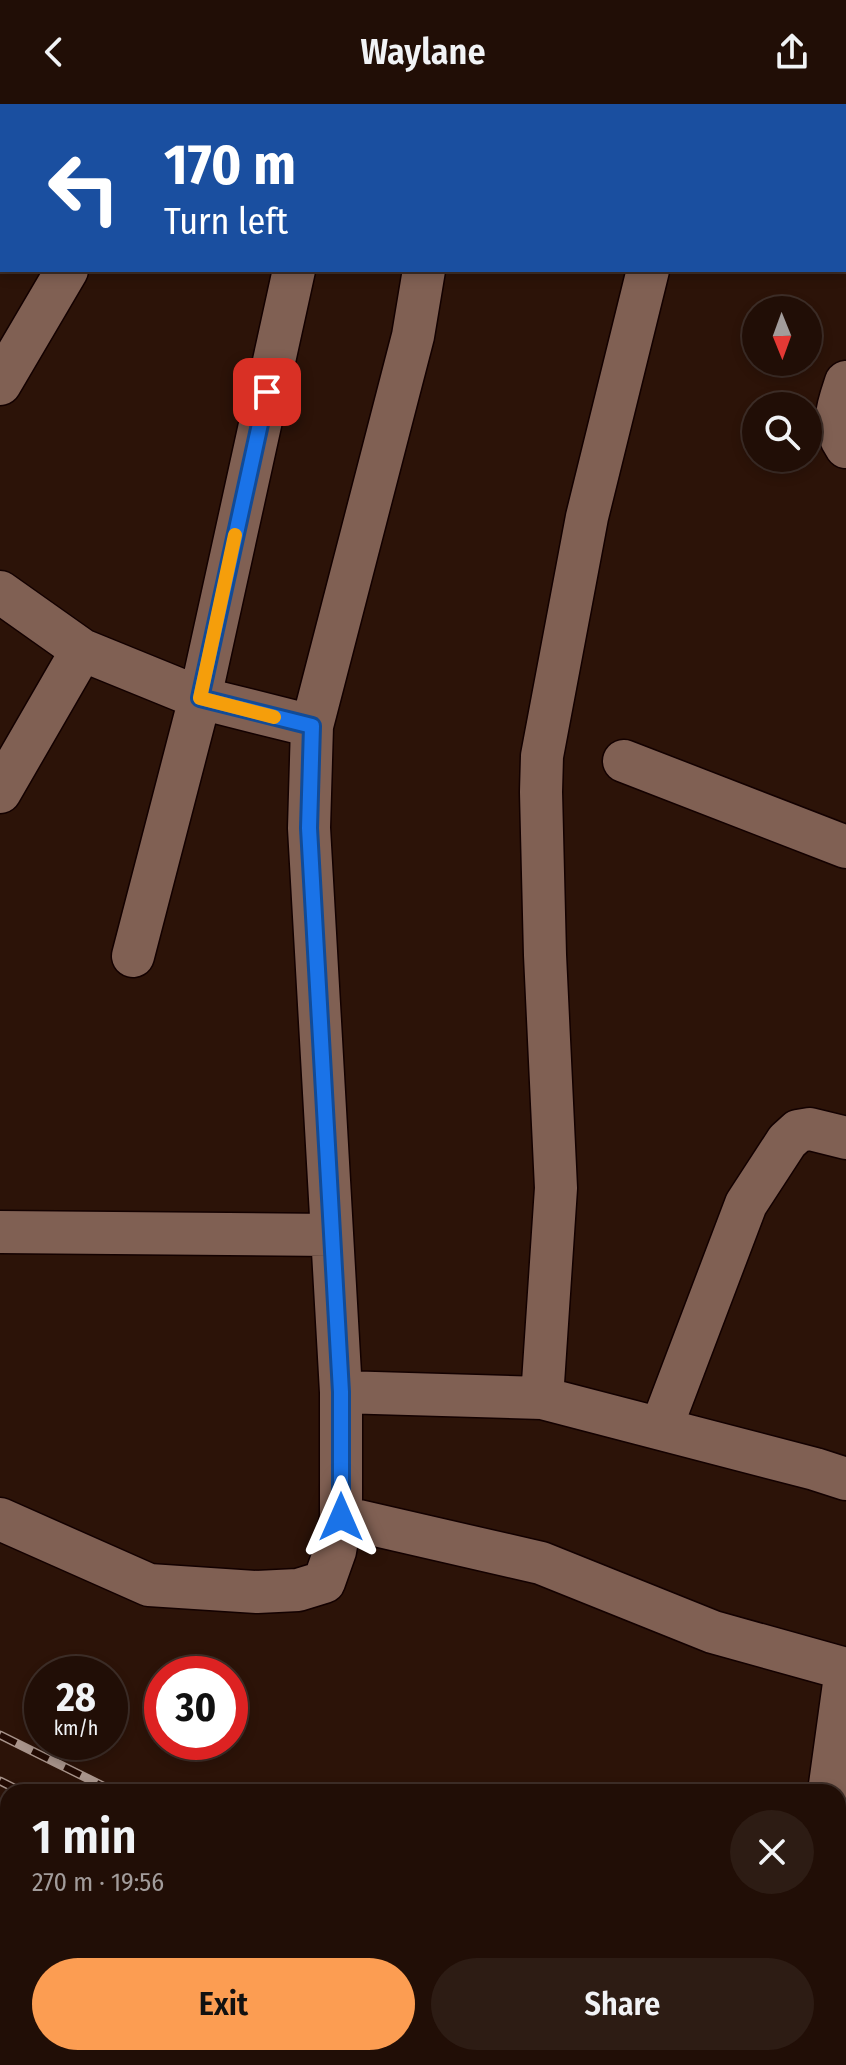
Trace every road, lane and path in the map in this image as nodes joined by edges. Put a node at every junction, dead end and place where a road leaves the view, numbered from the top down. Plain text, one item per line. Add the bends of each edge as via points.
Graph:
1 (66, 272) edge
2 (294, 272) edge
3 (424, 272) edge
4 (648, 272) edge
5 (846, 382) edge
6 (0, 384) edge
7 (846, 447) edge
8 (0, 592) edge
9 (82, 650) junction
10 (200, 698) junction
11 (312, 726) junction
12 (624, 761) dead end
13 (0, 792) edge
14 (846, 847) edge
15 (133, 956) dead end
16 (846, 1138) edge
17 (0, 1232) edge
18 (332, 1235) junction
19 (341, 1392) junction
20 (542, 1398) junction
21 (661, 1428) junction
22 (846, 1479) edge
23 (341, 1517) junction
24 (0, 1519) edge
25 (846, 1669) edge
26 (830, 1784) edge

1 - 6 street
2 - 10 street
3 - 11 street via 413,336
4 - 20 street via 587,517 542,774 556,1188
5 - 7 street via 836,421
8 - 9 street
9 - 10 street
9 - 13 street
10 - 11 street
10 - 15 street
11 - 18 street via 309,828
12 - 14 street
16 - 21 street via 798,1131 746,1204
17 - 18 street
18 - 19 street
19 - 20 street
19 - 23 street
20 - 21 street
21 - 22 street
23 - 24 street via 324,1582 298,1590 257,1592 149,1585
23 - 25 street via 541,1563 713,1632
25 - 26 street

